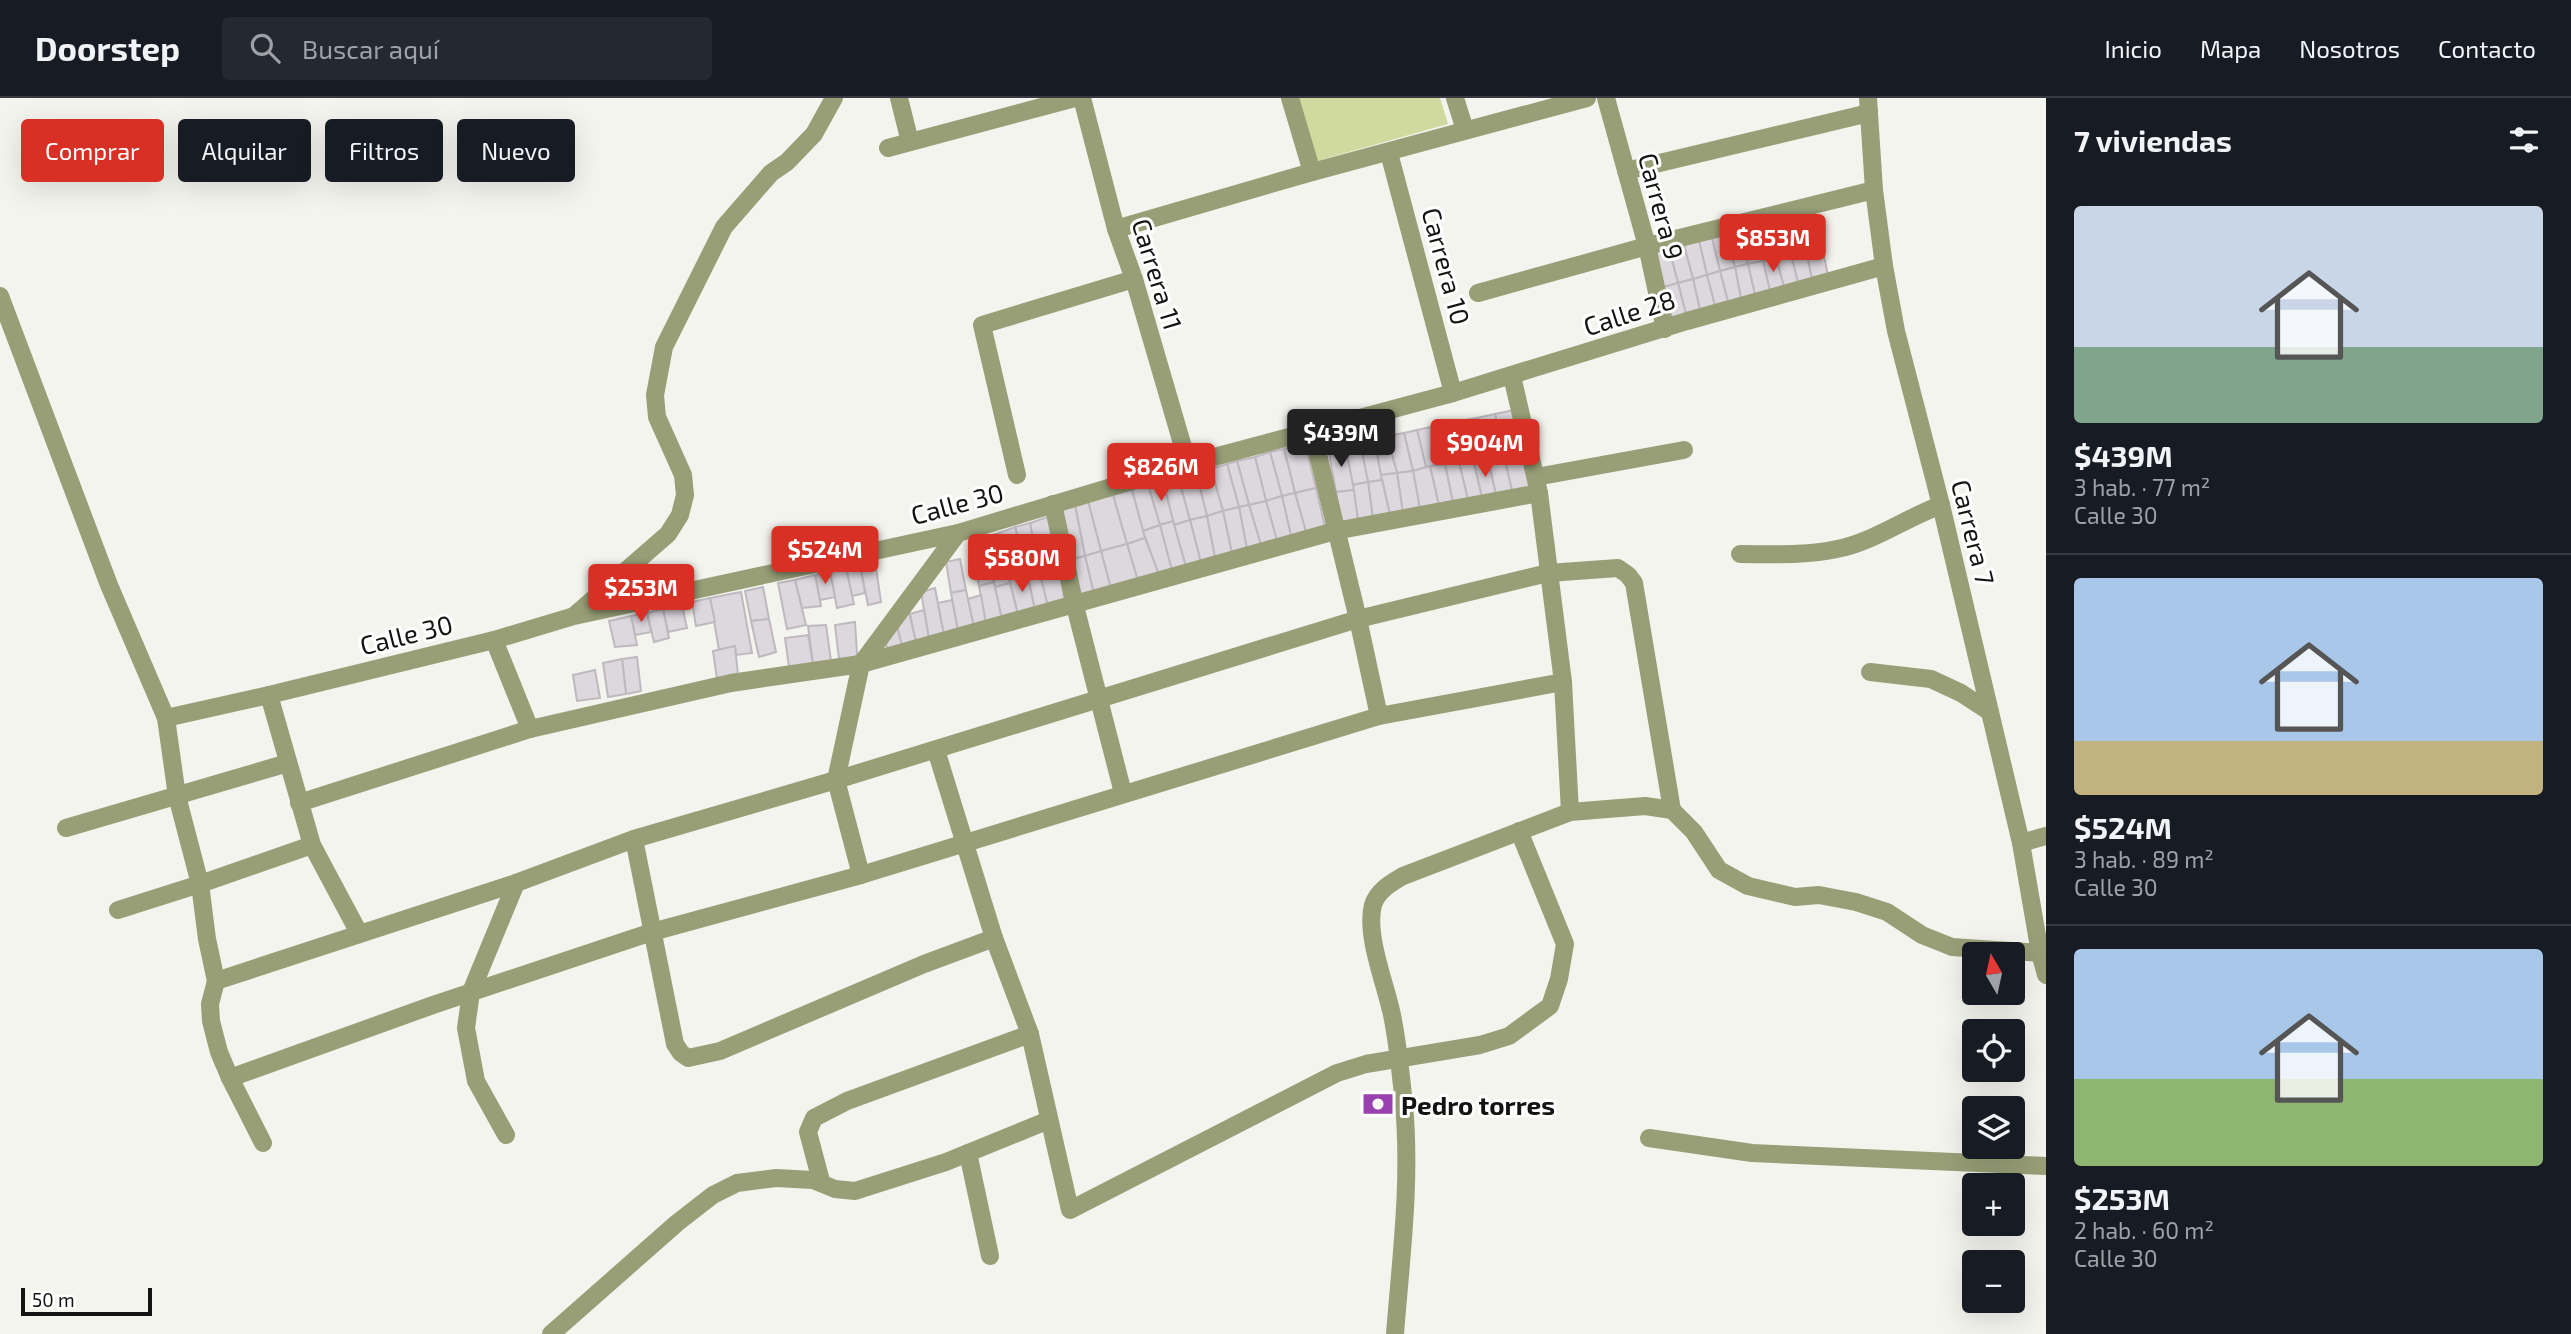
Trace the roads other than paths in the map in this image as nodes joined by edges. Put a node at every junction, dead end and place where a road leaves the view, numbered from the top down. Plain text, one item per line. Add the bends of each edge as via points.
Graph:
1 (834, 98) edge
2 (899, 98) edge
3 (1074, 98) edge
4 (1082, 98) edge
5 (1290, 98) edge
6 (1455, 98) edge
7 (1587, 98) edge
8 (1606, 98) edge
9 (1869, 106) edge
10 (1465, 130) junction
11 (911, 142) junction
12 (888, 148) dead end
13 (1389, 153) junction
14 (1626, 171) junction
15 (1312, 172) junction
16 (1874, 190) junction
17 (1116, 229) junction
18 (1647, 246) junction
19 (1884, 266) junction
20 (1134, 279) junction
21 (1478, 293) dead end
22 (0, 296) edge
23 (1665, 329) junction
24 (1512, 376) junction
25 (1453, 393) junction
26 (1312, 430) junction
27 (1684, 450) dead end
28 (1188, 464) junction
29 (1017, 475) dead end
30 (1537, 485) junction
31 (1053, 504) junction
32 (1941, 505) junction
33 (1335, 531) junction
34 (958, 533) junction
35 (1740, 554) dead end
36 (1548, 573) junction
37 (1075, 606) junction
38 (574, 616) junction
39 (1358, 619) junction
40 (494, 639) junction
41 (861, 664) junction
42 (1870, 672) dead end
43 (1563, 682) junction
44 (269, 695) junction
45 (1098, 698) junction
46 (1990, 712) junction
47 (1379, 716) junction
48 (166, 718) junction
49 (530, 729) junction
50 (936, 750) junction
51 (288, 763) junction
52 (836, 780) junction
53 (1123, 793) junction
54 (177, 796) junction
55 (299, 803) junction
56 (1672, 810) junction
57 (1570, 812) junction
58 (66, 828) dead end
59 (1519, 831) junction
60 (2046, 836) edge
61 (634, 839) junction
62 (2021, 843) junction
63 (964, 844) junction
64 (312, 845) junction
65 (861, 875) junction
66 (516, 883) junction
67 (200, 884) junction
68 (118, 910) dead end
69 (652, 932) junction
70 (359, 933) junction
71 (993, 938) junction
72 (2040, 953) junction
73 (2046, 975) edge
74 (216, 981) junction
75 (471, 992) junction
76 (1030, 1034) junction
77 (1398, 1059) junction
78 (230, 1078) junction
79 (1049, 1120) junction
80 (506, 1135) dead end
81 (1649, 1138) dead end
82 (263, 1143) dead end
83 (968, 1153) junction
84 (2046, 1166) edge
85 (821, 1181) junction
86 (989, 1256) dead end
87 (551, 1334) edge
88 (1395, 1334) edge

1 - 38 street via 814,134 771,173 724,227 664,347 655,395 657,417 682,475 685,495 680,515 668,534
2 - 11 street
3 - 11 street
4 - 17 street, Carrera 11
5 - 15 street
6 - 10 street
7 - 10 street
8 - 14 street, Carrera 9
9 - 14 street
9 - 16 street, Carrera 7
10 - 13 street
11 - 12 street
13 - 15 street
13 - 25 street, Carrera 10
14 - 18 street, Carrera 9
15 - 17 street
16 - 18 street
16 - 19 street, Carrera 7
17 - 20 street, Carrera 11
18 - 21 street
18 - 23 street, Carrera 9
19 - 23 street, Calle 28
19 - 32 street, Carrera 7
20 - 28 street, Carrera 11
20 - 29 street via 982,325
22 - 48 street via 109,585
23 - 24 street, Calle 28
24 - 25 street, Calle 30
24 - 30 street
25 - 26 street, Calle 30
26 - 28 street, Calle 30
26 - 33 street
27 - 30 street
28 - 31 street, Calle 30
30 - 33 street
30 - 36 street
31 - 34 street, Calle 30
31 - 37 street
32 - 35 street via 1838,549
32 - 46 street, Carrera 7
33 - 37 street
33 - 39 street
34 - 38 street, Calle 30
34 - 41 street
36 - 39 street
36 - 43 street
36 - 56 street via 1618,568 1634,583
37 - 41 street
37 - 45 street
38 - 40 street, Calle 30
39 - 45 street
39 - 47 street
40 - 44 street, Calle 30
40 - 49 street
41 - 49 street via 731,684
41 - 52 street
42 - 46 street via 1931,680
43 - 47 street
43 - 57 street
44 - 48 street, Calle 30
44 - 51 street
45 - 50 street
45 - 53 street
46 - 62 street, Carrera 7
47 - 53 street
48 - 54 street
49 - 55 street
50 - 52 street
50 - 63 street
51 - 54 street
51 - 55 street
52 - 61 street
52 - 65 street
53 - 63 street
54 - 58 street
54 - 67 street
55 - 64 street
56 - 57 street via 1645,806
56 - 72 street via 1694,832 1718,870 1748,886 1795,897 1819,895 1856,902 1887,912 1922,935 1952,947
57 - 59 street
59 - 77 street via 1403,876 1390,883 1373,905 1375,948 1393,1017
59 - 77 street via 1565,944 1550,1006 1509,1036
60 - 62 street
61 - 66 street
61 - 69 street
62 - 72 street, Carrera 7
63 - 65 street
63 - 71 street
64 - 67 street
64 - 70 street
65 - 69 street
66 - 70 street
66 - 75 street
67 - 68 street
67 - 74 street
69 - 71 street via 676,1044 688,1058 720,1051
69 - 75 street
70 - 74 street
71 - 76 street
72 - 73 street, Carrera 7
74 - 78 street via 211,1021
75 - 78 street
75 - 80 street via 466,1028 475,1082
76 - 79 street
76 - 85 street via 847,1101 814,1118 808,1132
77 - 79 street via 1338,1073 1070,1210
77 - 88 street via 1407,1201
78 - 82 street
79 - 83 street
81 - 84 street via 1752,1153
83 - 85 street via 855,1191 835,1189
83 - 86 street
85 - 87 street via 776,1178 737,1183 713,1195

